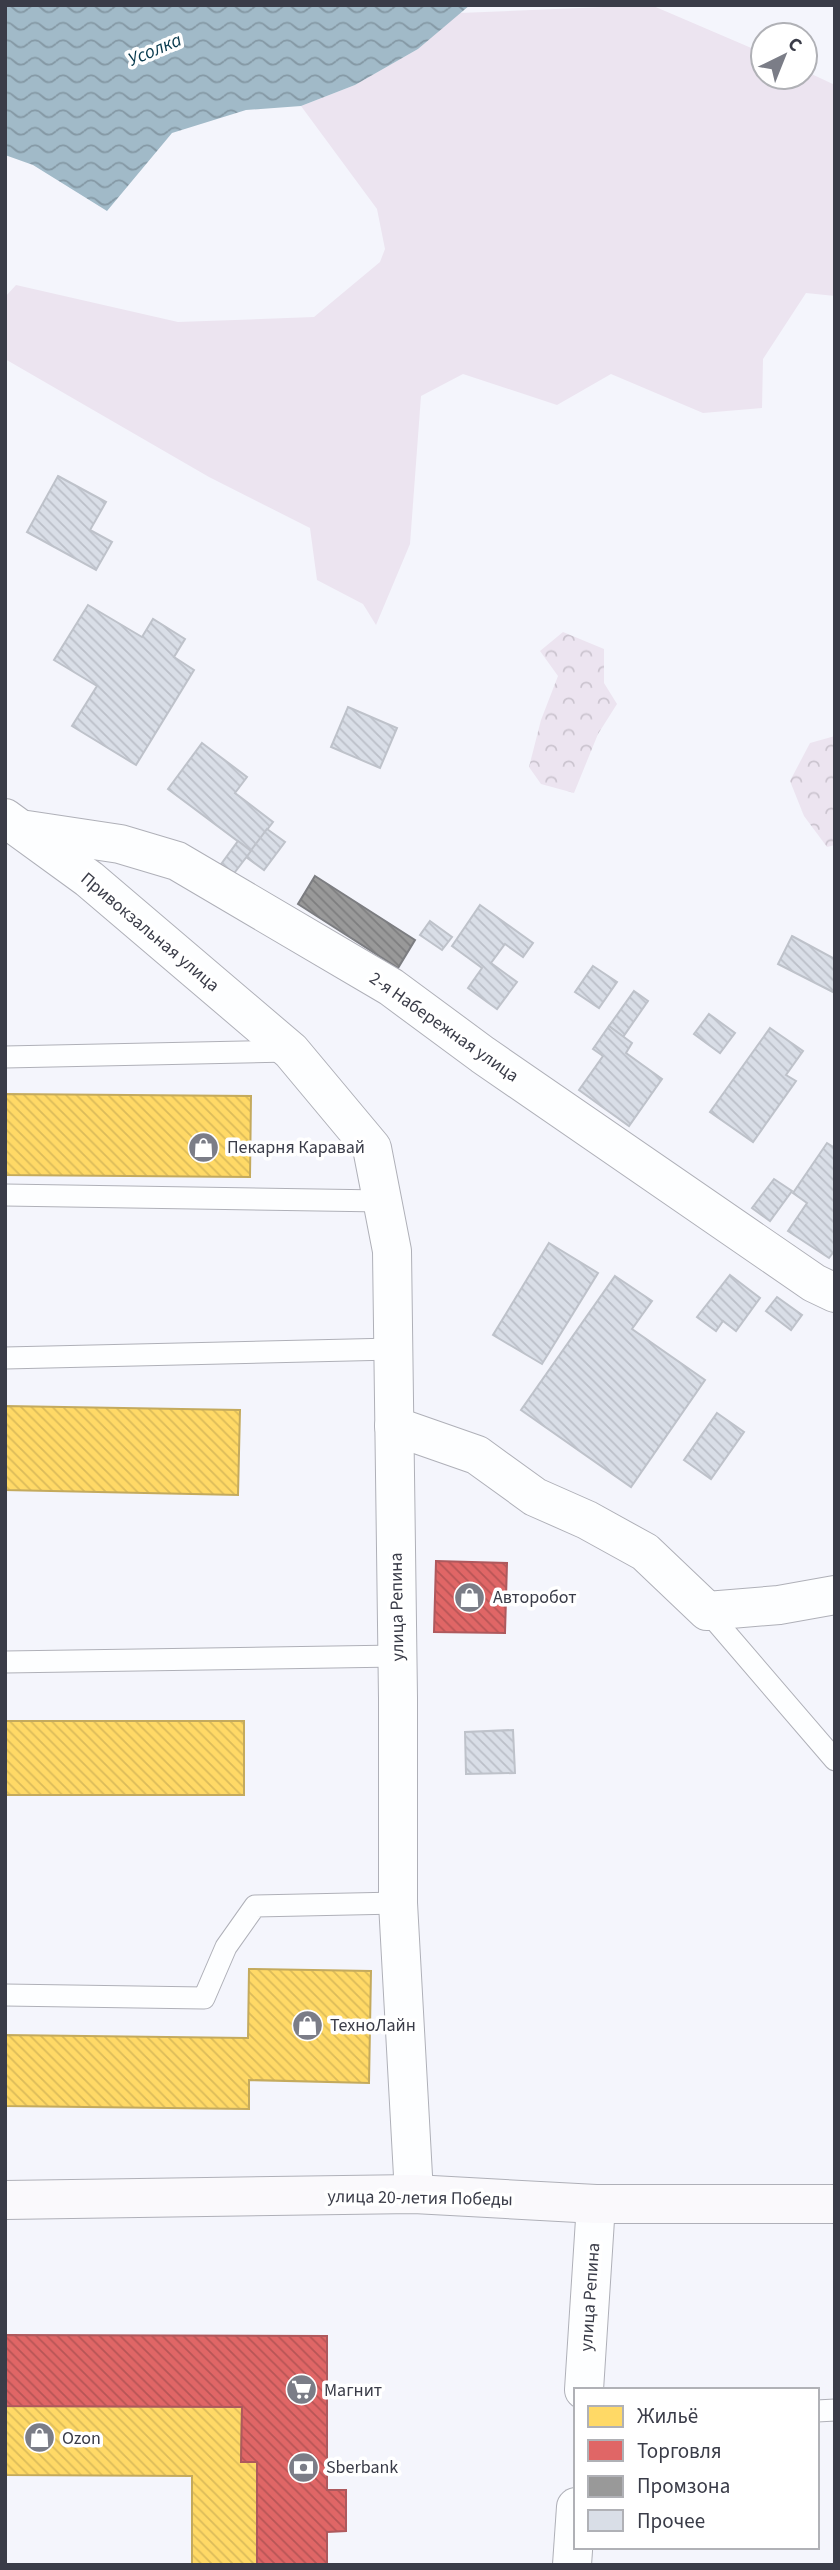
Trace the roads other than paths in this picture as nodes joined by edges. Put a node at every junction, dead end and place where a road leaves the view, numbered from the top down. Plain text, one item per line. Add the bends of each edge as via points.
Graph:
1 (14, 824) edge
2 (291, 1051) junction
3 (5, 1057) edge
4 (5, 1195) edge
5 (382, 1201) junction
6 (835, 1293) edge
7 (393, 1349) junction
8 (5, 1358) edge
9 (394, 1426) junction
10 (835, 1595) edge
11 (707, 1611) junction
12 (397, 1656) junction
13 (5, 1662) edge
14 (835, 1760) edge
15 (398, 1903) junction
16 (5, 1995) edge
17 (414, 2194) junction
18 (5, 2200) edge
19 (596, 2204) junction
20 (835, 2204) edge
21 (584, 2388) edge

1 - 2 street, Привокзальная улица via 89,879
1 - 6 street, 2-я Набережная улица via 120,844 177,861 391,987 814,1283
2 - 3 lane
2 - 5 street, улица Репина via 372,1148
4 - 5 lane
5 - 7 street, улица Репина via 392,1251
7 - 8 lane
7 - 9 street, улица Репина
9 - 11 street via 477,1455 535,1497 645,1552
9 - 12 street, улица Репина
10 - 11 street
11 - 14 lane
12 - 13 lane
12 - 15 street, улица Репина
15 - 16 lane via 254,1906 226,1947 204,1998
15 - 17 street, улица Репина
17 - 18 main road, улица 20-летия Победы
17 - 19 main road, улица 20-летия Победы
19 - 20 main road, улица 20-летия Победы
19 - 21 street, улица Репина

